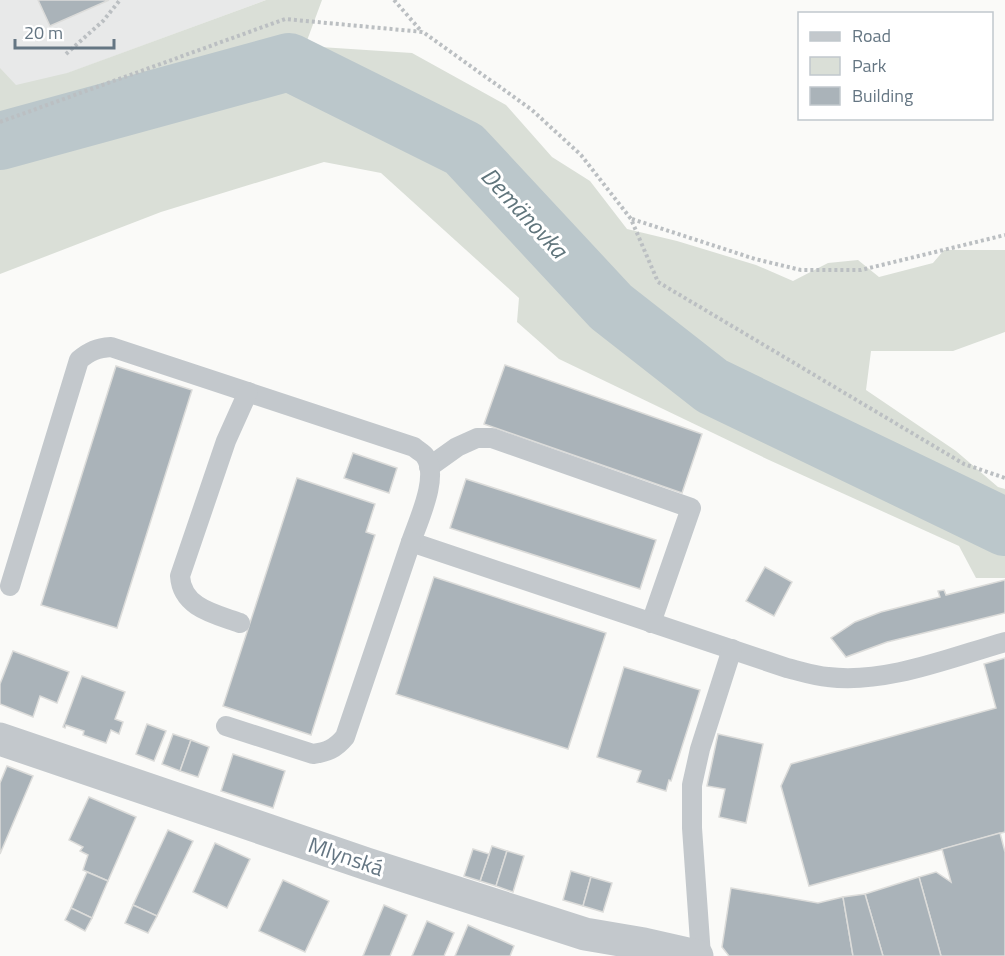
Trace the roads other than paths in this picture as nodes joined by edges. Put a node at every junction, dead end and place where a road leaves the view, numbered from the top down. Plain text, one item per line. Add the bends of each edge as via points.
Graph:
1 (248, 392) junction
2 (429, 467) junction
3 (411, 542) junction
4 (10, 586) dead end
5 (240, 623) dead end
6 (651, 623) junction
7 (1005, 642) edge
8 (732, 650) junction
9 (226, 726) dead end
10 (0, 739) edge
11 (699, 956) edge

1 - 2 lane via 414,447 425,456
1 - 4 lane via 111,347 100,348 79,360
1 - 5 lane via 226,441 180,576 181,587 194,605
2 - 3 lane via 431,483
2 - 6 lane via 477,438 492,438 692,508
3 - 6 lane
3 - 9 lane via 345,737 336,747 313,754
6 - 8 lane
7 - 8 lane via 888,675 862,678 827,677
8 - 11 lane via 692,785
10 - 11 street, Mlynská via 585,934

